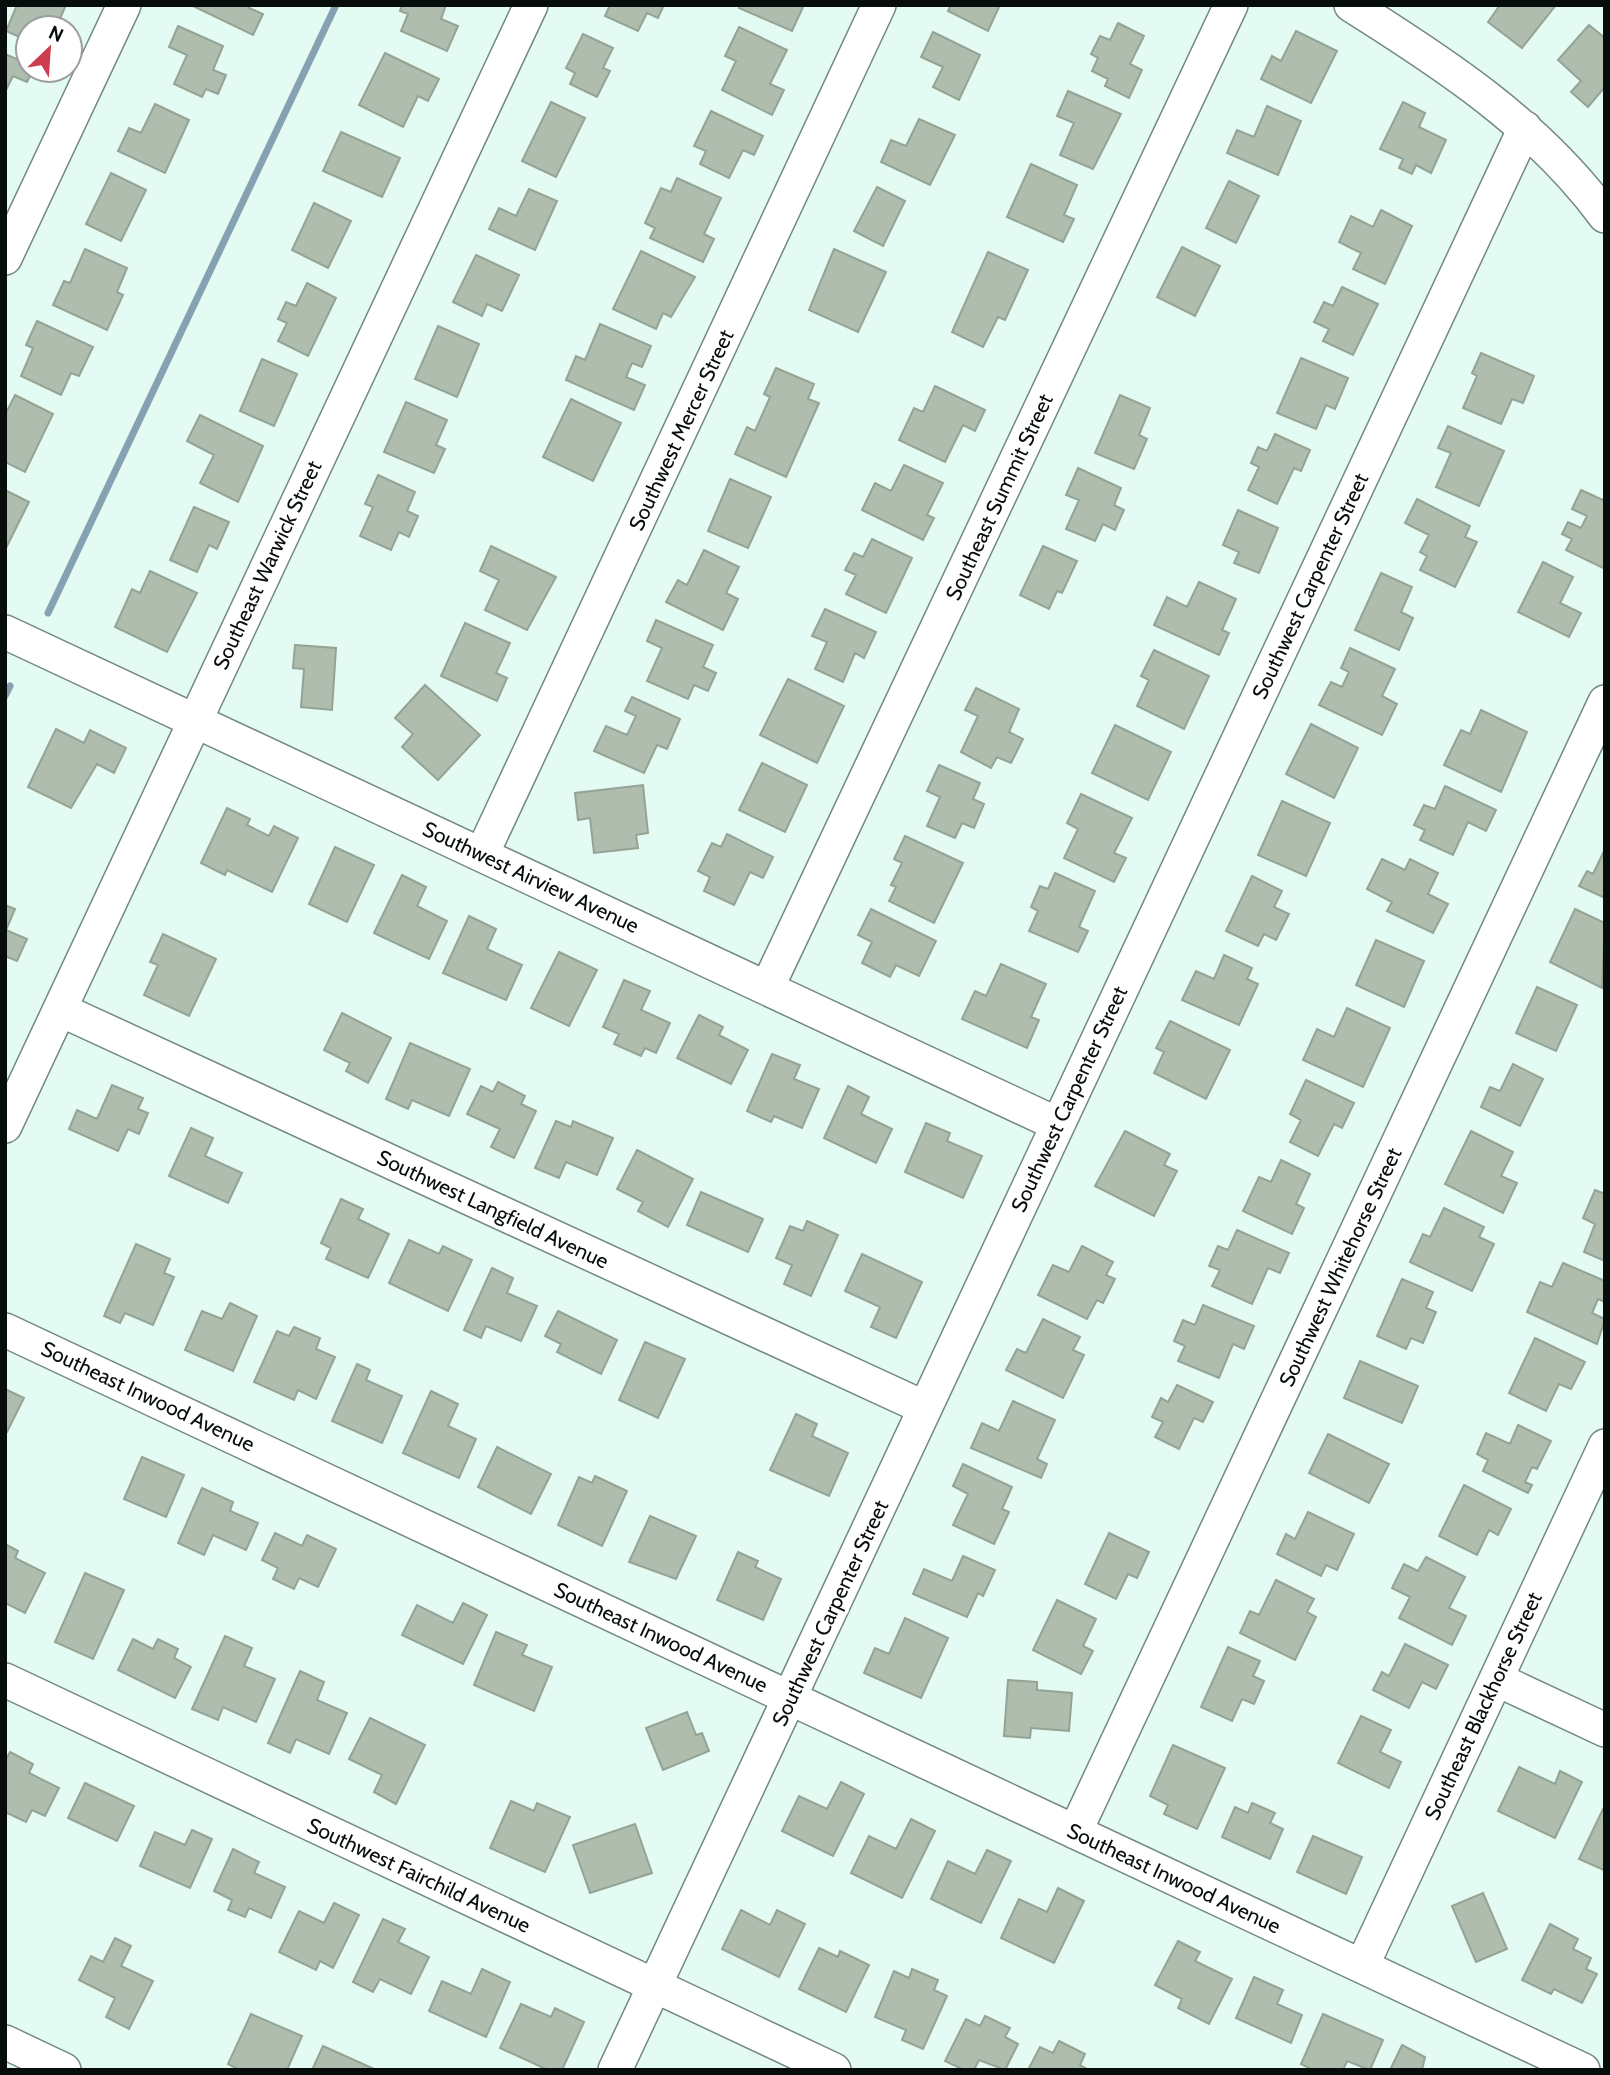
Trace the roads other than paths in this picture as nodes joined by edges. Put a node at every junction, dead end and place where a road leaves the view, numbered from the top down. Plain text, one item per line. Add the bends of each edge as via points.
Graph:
1 (124, 5) edge
2 (531, 5) edge
3 (879, 5) edge
4 (1231, 5) edge
5 (1351, 5) edge
6 (1525, 128) junction
7 (1605, 216) edge
8 (5, 258) edge
9 (5, 632) edge
10 (1605, 702) edge
11 (193, 721) junction
12 (482, 854) junction
13 (767, 988) junction
14 (61, 1010) junction
15 (1057, 1124) junction
16 (5, 1126) edge
17 (5, 1329) edge
18 (925, 1408) junction
19 (1605, 1446) edge
20 (1496, 1679) junction
21 (5, 1680) edge
22 (790, 1698) junction
23 (1605, 1730) edge
24 (1075, 1832) junction
25 (1362, 1966) junction
26 (654, 1985) junction
27 (5, 2042) edge
28 (64, 2070) edge
29 (615, 2070) edge
30 (834, 2070) edge
31 (1583, 2070) edge

1 - 8 street
2 - 11 street, Southeast Warwick Street
3 - 12 street, Southwest Mercer Street
4 - 13 street, Southeast Summit Street
5 - 6 street via 1446,65
6 - 7 street
6 - 15 street, Southwest Carpenter Street
9 - 11 street, Southwest Airview Avenue
10 - 24 street, Southwest Whitehorse Street
11 - 12 street, Southwest Airview Avenue
11 - 14 street, Southeast Warwick Street
12 - 13 street, Southwest Airview Avenue
13 - 15 street, Southwest Airview Avenue
14 - 16 street, Southeast Warwick Street
14 - 18 street, Southwest Langfield Avenue
15 - 18 street, Southwest Carpenter Street
17 - 22 street, Southeast Inwood Avenue
18 - 22 street, Southwest Carpenter Street
19 - 20 street, Southeast Blackhorse Street
20 - 23 street
20 - 25 street, Southeast Blackhorse Street
21 - 26 street, Southwest Fairchild Avenue
22 - 24 street, Southeast Inwood Avenue
22 - 26 street, Southwest Carpenter Street
24 - 25 street, Southeast Inwood Avenue
25 - 31 street, Southeast Inwood Avenue
26 - 29 street, Southwest Carpenter Street
26 - 30 street, Southwest Fairchild Avenue
27 - 28 street

